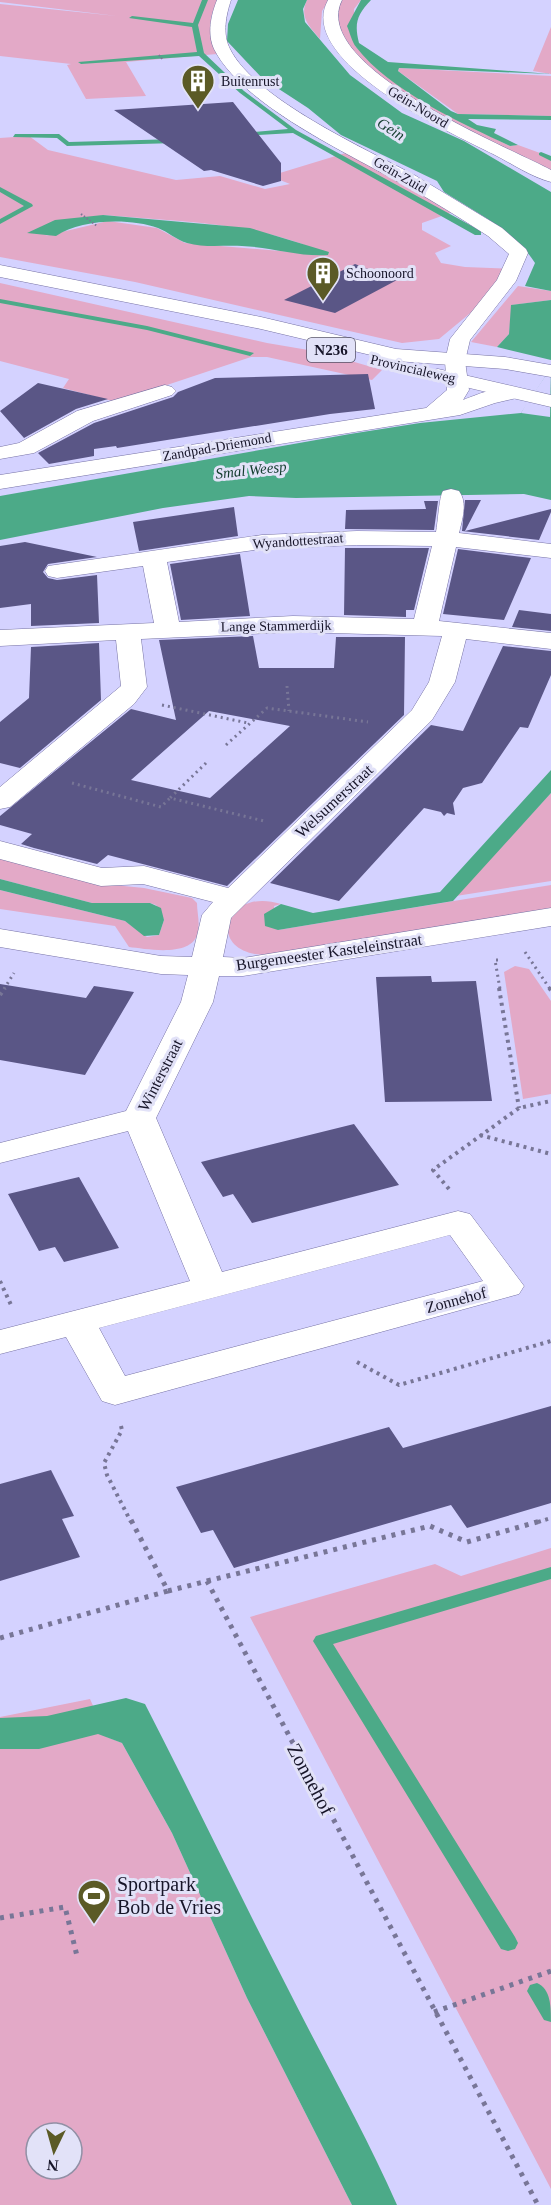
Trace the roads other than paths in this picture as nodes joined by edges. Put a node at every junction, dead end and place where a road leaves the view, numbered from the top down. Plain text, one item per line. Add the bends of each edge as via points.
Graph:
1 (224, 0) edge
2 (335, 0) edge
3 (551, 177) edge
4 (0, 271) edge
5 (456, 370) junction
6 (550, 371) edge
7 (165, 391) dead end
8 (532, 397) edge
9 (435, 411) junction
10 (1, 452) edge
11 (24, 479) junction
12 (0, 482) edge
13 (451, 496) dead end
14 (444, 539) junction
15 (551, 551) edge
16 (154, 558) junction
17 (57, 572) dead end
18 (425, 627) junction
19 (168, 629) junction
20 (456, 630) junction
21 (128, 632) junction
22 (0, 638) edge
23 (551, 640) edge
24 (0, 801) edge
25 (0, 850) edge
26 (231, 898) junction
27 (551, 917) edge
28 (0, 938) edge
29 (204, 966) junction
30 (139, 1118) junction
31 (0, 1153) edge
32 (210, 1286) junction
33 (77, 1322) junction
34 (0, 1342) edge

1 - 5 street, Gein-Zuid via 217,33 223,51 262,92 321,131 495,232 519,253 506,281 460,339
2 - 3 street, Gein-Noord via 331,30 346,54 384,87 432,118
4 - 5 street, Provincialeweg / N236 via 207,314 271,336
5 - 6 street, Provincialeweg / N236 via 505,363
5 - 8 street, Provincialeweg / N236
5 - 9 street via 458,390 454,398
7 - 10 street via 85,416 26,448
8 - 9 street, Zandpad-Driemond via 490,397 470,407
9 - 11 street, Zandpad-Driemond
10 - 11 street
11 - 12 street, Zandpad-Driemond
13 - 14 street via 452,512
14 - 15 street, Wyandottestraat
14 - 16 street, Wyandottestraat via 291,540
14 - 18 street
16 - 17 street, Wyandottestraat
16 - 19 street
18 - 19 street, Lange Stammerdijk via 293,624
18 - 20 street, Lange Stammerdijk
19 - 21 street, Lange Stammerdijk
20 - 23 street, Lange Stammerdijk
20 - 26 street, Welsumerstraat via 442,682 423,714
21 - 22 street, Lange Stammerdijk
21 - 24 street via 134,687
25 - 26 street via 101,877 144,875
26 - 29 street, Welsumerstraat via 217,915
27 - 29 street, Burgemeester Kasteleinstraat via 243,967
28 - 29 street, Burgemeester Kasteleinstraat via 161,964
29 - 30 street, Winterstraat via 197,1002
30 - 31 street, Winterstraat
30 - 32 street
32 - 33 street
32 - 33 street, Zonnehof via 458,1222 506,1286 115,1392
33 - 34 street

